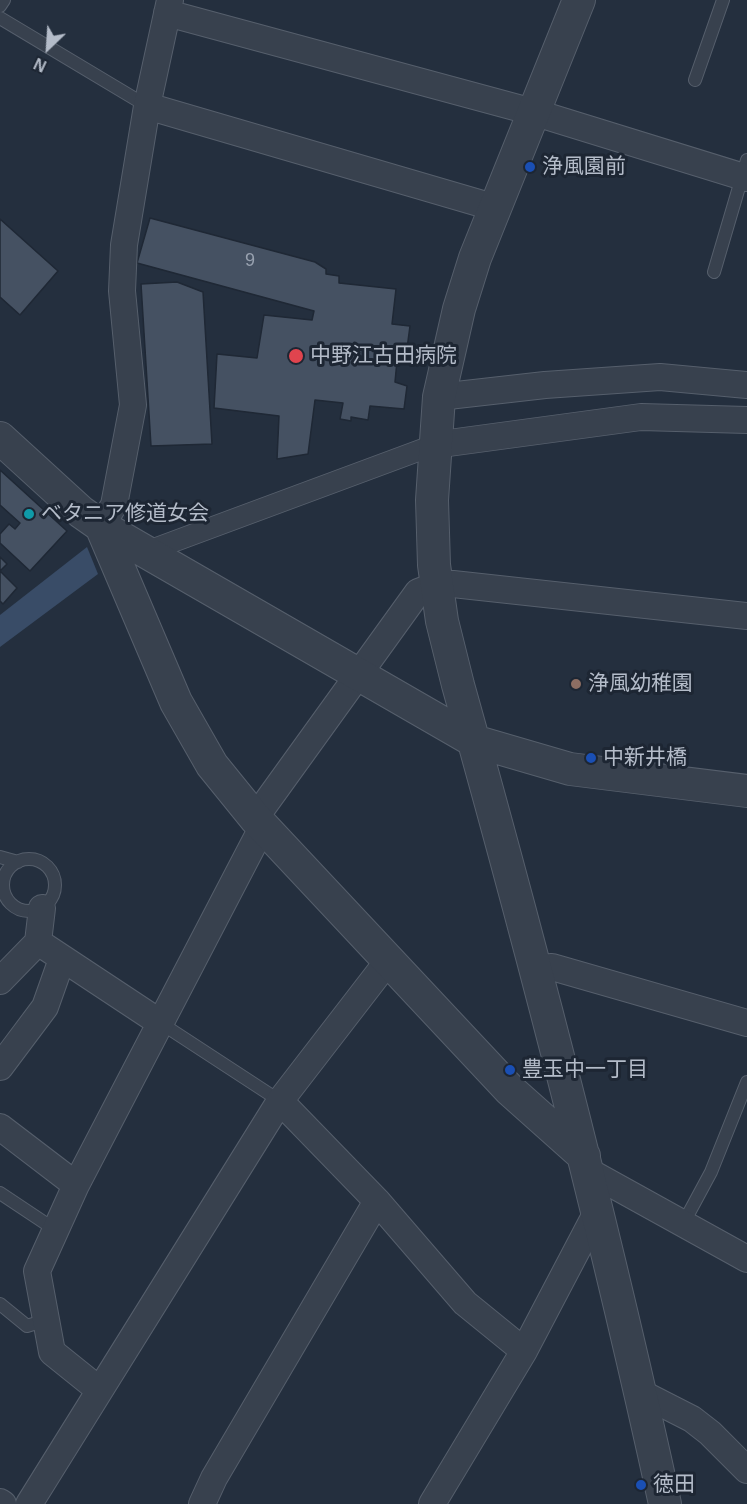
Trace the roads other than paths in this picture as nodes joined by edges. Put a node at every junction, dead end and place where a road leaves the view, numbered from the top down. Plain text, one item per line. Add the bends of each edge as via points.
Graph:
1 (4, 0) edge
2 (579, 0) edge
3 (723, 0) edge
4 (0, 6) edge
5 (169, 6) edge
6 (0, 18) edge
7 (695, 80) dead end
8 (147, 106) junction
9 (533, 112) junction
10 (745, 171) edge
11 (496, 208) junction
12 (714, 272) dead end
13 (747, 385) edge
14 (440, 397) junction
15 (747, 420) edge
16 (0, 438) edge
17 (434, 445) junction
18 (102, 530) junction
19 (131, 560) junction
20 (436, 585) junction
21 (747, 616) edge
22 (356, 676) junction
23 (474, 741) junction
24 (747, 791) edge
25 (259, 822) junction
26 (0, 857) edge
27 (18, 861) junction
28 (42, 908) junction
29 (38, 942) junction
30 (62, 959) junction
31 (388, 961) junction
32 (536, 969) junction
33 (0, 981) edge
34 (159, 1022) junction
35 (747, 1023) edge
36 (0, 1067) edge
37 (747, 1082) edge
38 (280, 1101) junction
39 (0, 1127) edge
40 (586, 1164) junction
41 (76, 1185) junction
42 (0, 1193) edge
43 (377, 1201) junction
44 (598, 1210) junction
45 (682, 1224) junction
46 (54, 1229) junction
47 (747, 1259) edge
48 (0, 1304) edge
49 (46, 1320) junction
50 (524, 1351) junction
51 (98, 1389) junction
52 (643, 1394) junction
53 (747, 1470) edge
54 (661, 1503) edge
55 (29, 1504) edge
56 (202, 1504) edge
57 (432, 1504) edge

1 - 4 lane
2 - 9 street
3 - 7 lane
5 - 8 street
5 - 9 street
6 - 8 lane
8 - 11 street
8 - 18 street via 123,256 122,291 133,405 114,505
9 - 10 street
9 - 11 street
10 - 12 lane
11 - 14 street via 459,309
13 - 14 street via 660,377
14 - 17 street
15 - 17 street via 640,417
16 - 18 street
17 - 19 street
17 - 20 street
18 - 19 street
19 - 22 street
19 - 25 street via 189,730
20 - 21 street
20 - 22 street via 418,592
20 - 23 street
22 - 23 street
22 - 25 street
23 - 24 street via 570,769
23 - 32 street
25 - 31 street
25 - 34 street
26 - 27 lane
27 - 28 lane via 27,859 44,864 54,877 53,895
27 - 28 lane via 3,881 6,897 26,911
28 - 29 street
29 - 30 street
29 - 33 street
30 - 34 street
30 - 36 street via 45,1007
31 - 38 street
31 - 40 street
32 - 35 street via 552,967
32 - 40 street
34 - 38 lane
34 - 41 street
37 - 45 lane via 711,1172
38 - 43 street
38 - 51 street
39 - 41 street
40 - 44 street
40 - 45 street
41 - 46 street
42 - 46 lane
43 - 50 street via 465,1303
43 - 56 street
44 - 50 street
44 - 52 street
45 - 47 street
46 - 49 street via 37,1271
48 - 49 lane via 27,1326
49 - 51 street via 52,1352
50 - 57 street
51 - 55 street
52 - 53 street via 692,1419
52 - 54 street

